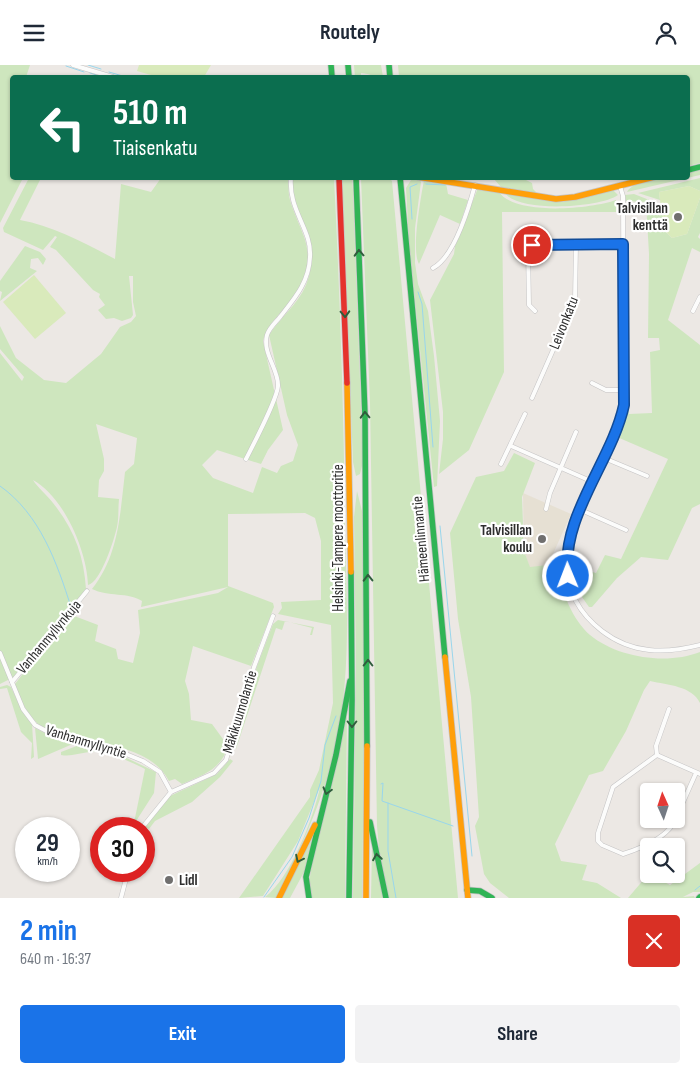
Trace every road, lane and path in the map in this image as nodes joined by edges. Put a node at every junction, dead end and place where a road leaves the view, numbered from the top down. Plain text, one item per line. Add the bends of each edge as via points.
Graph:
1 (73, 65) edge
2 (106, 75) edge
3 (291, 180) edge
4 (339, 180) edge
5 (356, 180) edge
6 (400, 180) edge
7 (445, 180) edge
8 (643, 180) edge
9 (474, 185) junction
10 (620, 186) junction
11 (623, 244) junction
12 (576, 245) junction
13 (433, 268) dead end
14 (700, 297) edge
15 (535, 311) dead end
16 (693, 311) dead end
17 (592, 383) dead end
18 (624, 390) junction
19 (532, 397) dead end
20 (525, 414) dead end
21 (576, 433) dead end
22 (511, 447) junction
23 (604, 458) junction
24 (246, 459) dead end
25 (501, 464) dead end
26 (561, 468) junction
27 (647, 476) dead end
28 (593, 482) junction
29 (546, 509) dead end
30 (581, 510) junction
31 (626, 530) dead end
32 (87, 591) dead end
33 (273, 616) dead end
34 (700, 645) edge
35 (0, 653) edge
36 (352, 675) junction
37 (12, 682) junction
38 (669, 709) dead end
39 (657, 755) junction
40 (698, 773) edge
41 (171, 792) junction
42 (685, 800) edge
43 (151, 817) edge
44 (368, 817) junction
45 (319, 818) junction
46 (671, 828) edge
47 (125, 882) edge
48 (467, 890) junction
49 (121, 898) edge
50 (278, 898) edge
51 (309, 898) edge
52 (349, 898) edge
53 (366, 898) edge
54 (386, 898) edge
55 (468, 898) edge
56 (492, 898) edge

1 - 2 street
3 - 24 street via 292,204 309,243 309,267 299,293 266,337 278,387
4 -> 36 main road, Helsinki-Tampere moottoritie via 349,416
44 -> 5 main road, Helsinki-Tampere moottoritie via 365,416
6 - 48 main road, Hämeenlinnantie
7 - 9 main road
8 - 10 main road
9 - 10 main road via 556,199
9 - 13 street via 454,243 444,259
10 - 11 street
11 - 12 street
11 - 18 street
12 - 15 street via 529,247 529,305
12 - 19 street, Leivonkatu via 576,299
14 - 16 street
17 - 18 street via 606,390
18 - 23 street via 622,415
20 - 22 street
21 - 26 street
22 - 25 street
22 - 26 street
23 - 27 street
23 - 28 street
26 - 28 street
26 - 29 street
28 - 30 street
30 - 31 street
30 - 34 street via 569,542 567,569 574,595 592,622 613,639 641,649 669,652
32 - 37 street, Vanhanmyllynkuja
33 - 41 street, Mäkikuumolantie via 226,760 214,773
35 - 37 street, Vanhanmyllyntie
36 -> 45 main road
36 -> 52 main road, Helsinki-Tampere moottoritie
37 - 41 street, Vanhanmyllyntie via 28,717 39,728 60,737 108,747 143,761 160,772
38 - 39 street via 656,746
39 - 40 street
39 - 46 street via 613,787 598,841 623,854 669,832
40 - 42 street
41 - 43 street, Mäkikuumolantie
44 - 53 main road, Helsinki-Tampere moottoritie
54 -> 44 main road
45 -> 50 main road
45 - 51 main road via 306,877
47 - 49 street
48 - 55 main road, Hämeenlinnantie
48 - 56 main road via 480,891

